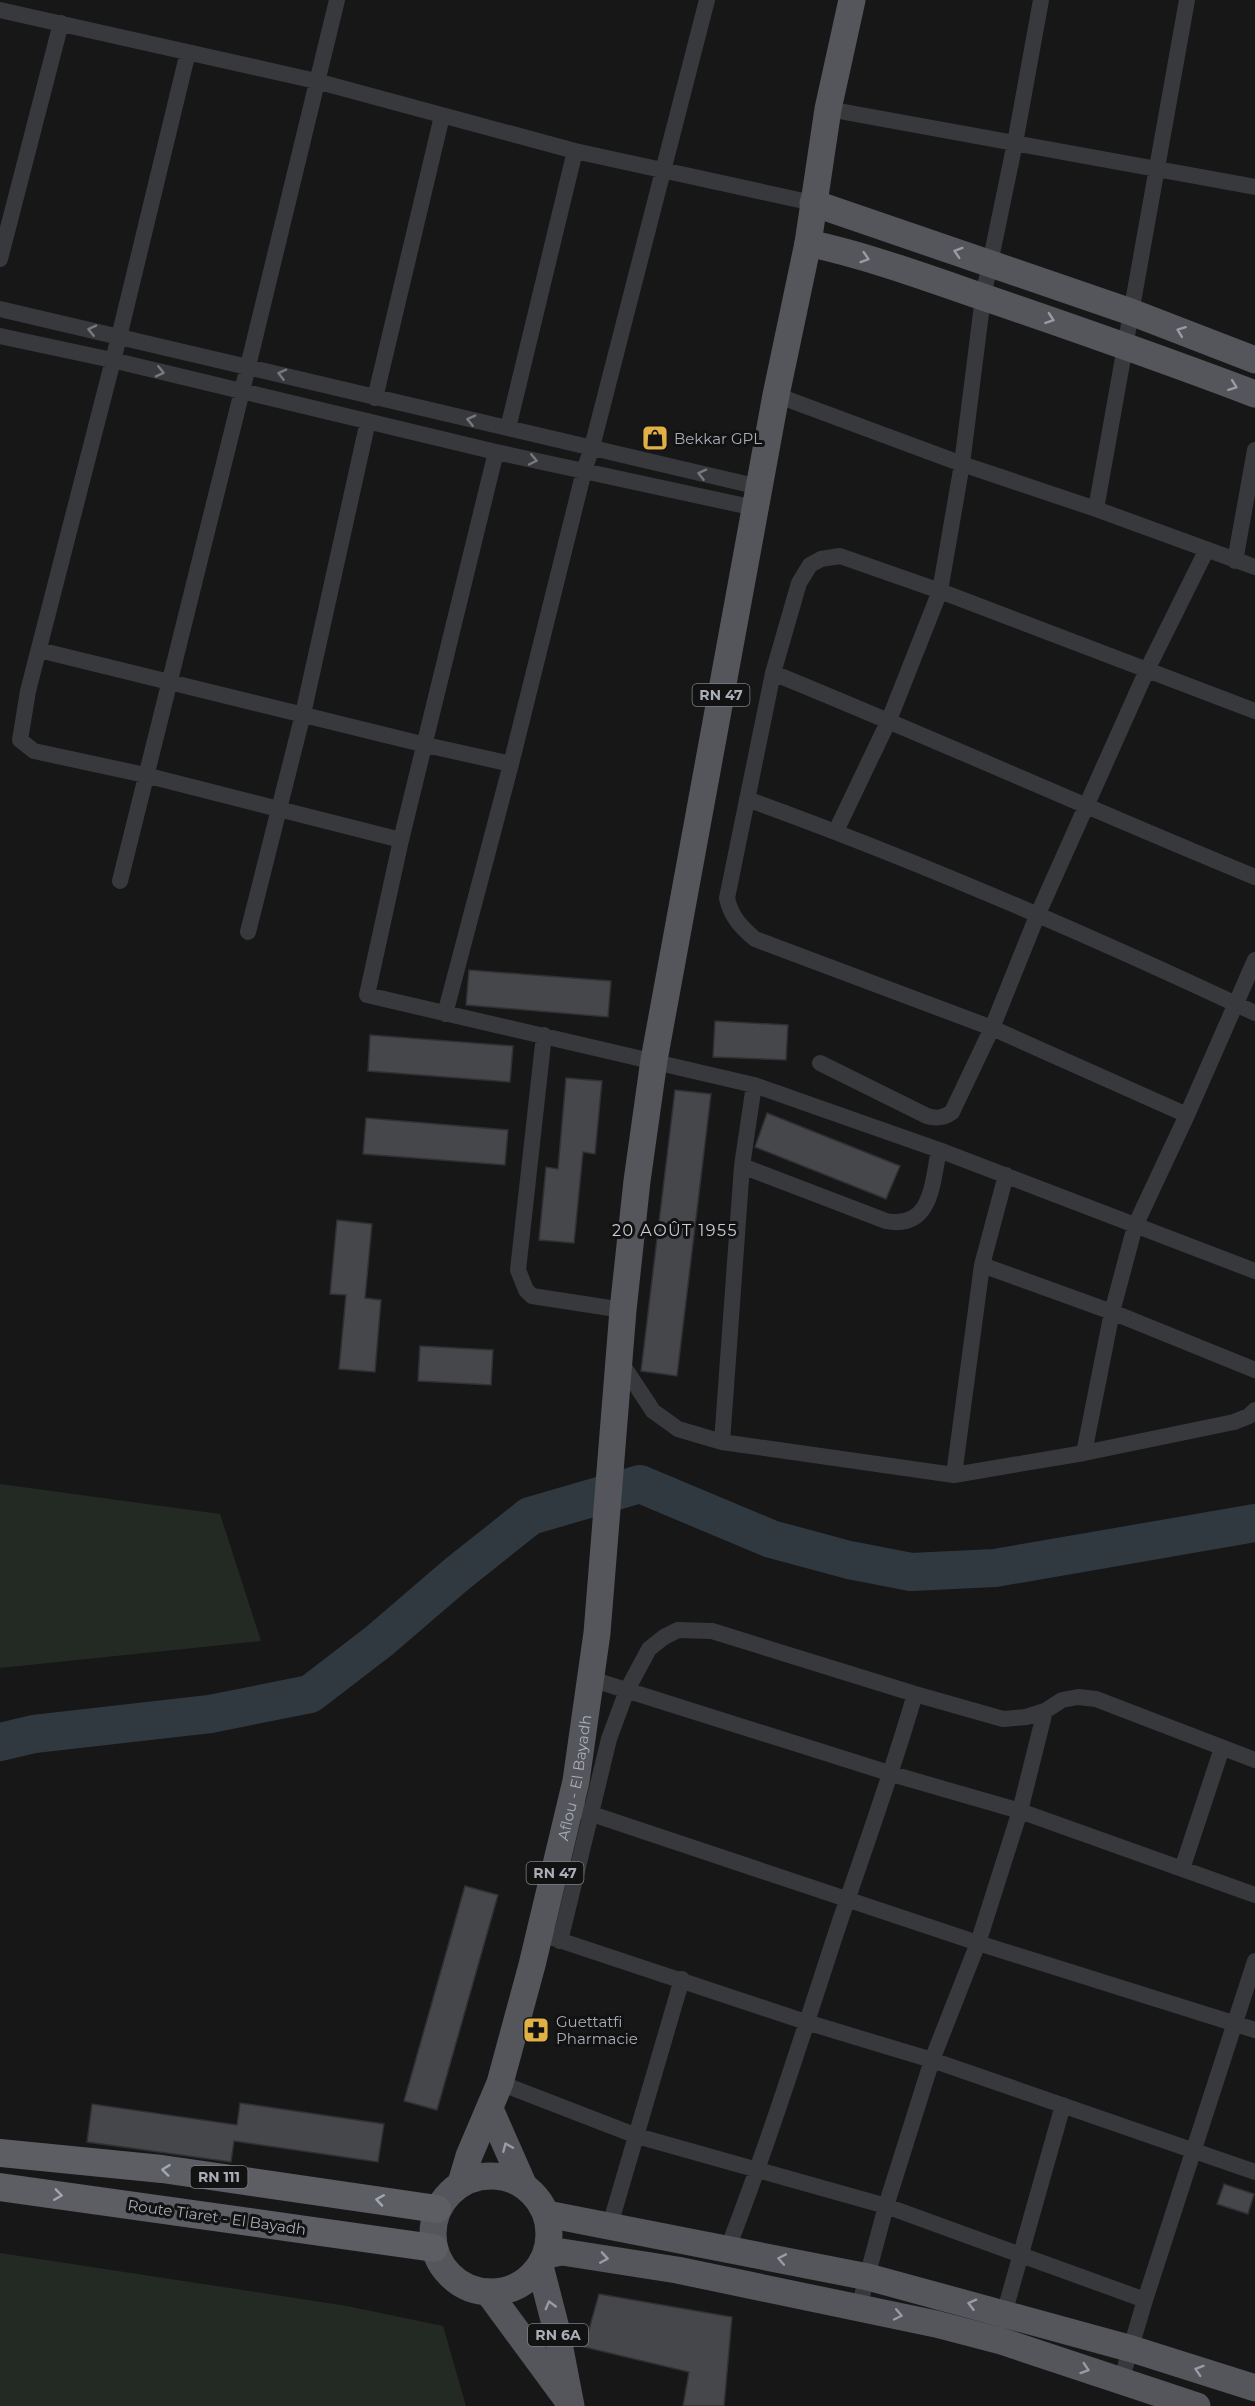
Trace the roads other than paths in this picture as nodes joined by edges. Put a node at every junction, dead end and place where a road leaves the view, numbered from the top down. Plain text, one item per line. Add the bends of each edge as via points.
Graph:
1 (337, 0) edge
2 (707, 0) edge
3 (852, 0) edge
4 (1041, 0) edge
5 (1187, 0) edge
6 (0, 10) edge
7 (61, 23) junction
8 (188, 52) junction
9 (316, 81) junction
10 (828, 109) junction
11 (442, 116) junction
12 (1016, 143) junction
13 (575, 151) junction
14 (1157, 169) junction
15 (663, 170) junction
16 (1255, 187) edge
17 (813, 203) junction
18 (808, 243) junction
19 (0, 260) edge
20 (992, 263) junction
21 (983, 297) junction
22 (0, 309) edge
23 (1131, 312) junction
24 (0, 336) edge
25 (119, 337) junction
26 (1126, 345) junction
27 (112, 360) junction
28 (1255, 360) edge
29 (248, 366) junction
30 (242, 391) junction
31 (1255, 394) edge
32 (776, 395) junction
33 (375, 398) junction
34 (368, 421) junction
35 (508, 428) junction
36 (592, 447) junction
37 (1255, 450) edge
38 (496, 452) junction
39 (962, 464) junction
40 (584, 471) junction
41 (757, 498) junction
42 (1096, 509) junction
43 (1206, 551) junction
44 (1235, 561) junction
45 (1255, 567) edge
46 (940, 591) junction
47 (39, 650) junction
48 (1147, 670) junction
49 (773, 673) junction
50 (170, 683) junction
51 (1255, 711) edge
52 (303, 714) junction
53 (889, 720) junction
54 (426, 745) junction
55 (511, 764) junction
56 (145, 775) junction
57 (747, 799) junction
58 (1085, 807) junction
59 (280, 809) junction
60 (836, 831) junction
61 (402, 840) junction
62 (1255, 877) edge
63 (120, 881) dead end
64 (1037, 916) junction
65 (248, 932) dead end
66 (1255, 960) edge
67 (1235, 1004) junction
68 (1255, 1013) edge
69 (445, 1014) junction
70 (992, 1028) junction
71 (544, 1035) junction
72 (654, 1060) junction
73 (820, 1063) dead end
74 (754, 1085) junction
75 (1187, 1115) junction
76 (939, 1150) junction
77 (742, 1166) junction
78 (1006, 1175) junction
79 (1135, 1226) junction
80 (981, 1265) junction
81 (1255, 1271) edge
82 (623, 1310) junction
83 (1112, 1312) junction
84 (618, 1358) junction
85 (1255, 1370) edge
86 (1255, 1410) edge
87 (722, 1442) junction
88 (1084, 1453) junction
89 (954, 1474) junction
90 (591, 1679) junction
91 (627, 1690) junction
92 (915, 1694) junction
93 (1045, 1711) junction
94 (1222, 1748) junction
95 (1255, 1760) edge
96 (892, 1773) junction
97 (581, 1810) junction
98 (1020, 1811) junction
99 (1182, 1869) junction
100 (1255, 1895) edge
101 (847, 1899) junction
102 (550, 1937) junction
103 (978, 1943) junction
104 (1255, 1961) edge
105 (682, 1979) junction
106 (807, 2022) junction
107 (1235, 2023) junction
108 (1255, 2030) edge
109 (932, 2060) junction
110 (500, 2083) junction
111 (1063, 2105) junction
112 (490, 2109) junction
113 (637, 2136) junction
114 (1194, 2151) junction
115 (0, 2153) edge
116 (759, 2169) junction
117 (1255, 2172) edge
118 (461, 2183) junction
119 (523, 2184) junction
120 (0, 2187) edge
121 (886, 2206) junction
122 (437, 2209) junction
123 (547, 2214) junction
124 (610, 2225) junction
125 (682, 2239) junction
126 (434, 2248) junction
127 (728, 2248) junction
128 (1019, 2254) junction
129 (543, 2261) junction
130 (677, 2271) junction
131 (868, 2277) junction
132 (488, 2292) junction
133 (1145, 2300) junction
134 (859, 2307) junction
135 (1005, 2313) junction
136 (995, 2339) junction
137 (1132, 2349) junction
138 (1121, 2381) junction
139 (1255, 2388) edge
140 (571, 2405) edge
141 (1197, 2406) edge

1 - 9 street
2 - 15 street
3 - 10 main road, RN 47
4 - 12 street
5 - 14 street
6 - 7 street
7 - 8 street
7 - 19 street
8 - 9 street
8 - 25 street
9 - 11 street
9 - 29 street
10 - 12 street
10 - 17 main road, RN 47
11 - 13 street
11 - 33 street
12 - 14 street
12 - 20 street
13 - 15 street
13 - 35 street
14 - 16 street
14 - 23 street
15 - 17 street
15 - 36 street
17 - 18 main road, RN 47
20 -> 17 main road
18 -> 21 main road
18 - 32 main road, RN 47
20 - 21 street
20 - 23 main road
21 -> 26 main road
21 - 39 street
25 -> 22 street
23 - 26 street
28 -> 23 main road
24 - 27 street
25 - 27 street
25 - 29 street
26 -> 31 main road
26 - 42 street
27 -> 30 street
27 - 47 street
29 - 30 street
33 -> 29 street
30 - 34 street
30 - 50 street
32 - 39 street
32 - 41 main road, RN 47
35 -> 33 street
34 - 38 street
34 - 52 street
35 - 36 street
36 - 40 street
41 -> 36 street
37 - 44 street
38 -> 40 street
38 - 54 street
39 - 42 street
39 - 46 street
40 - 41 street
40 - 55 street
41 - 72 main road, RN 47
42 - 43 street
43 - 44 street
43 - 48 street
44 - 45 street
46 - 48 street
46 - 49 street via 840,556 821,559 810,565 799,583
46 - 53 street
47 - 50 street
47 - 56 street via 20,740 34,751
48 - 51 street
48 - 58 street
49 - 53 street
49 - 57 street
50 - 52 street
50 - 56 street
52 - 54 street
52 - 59 street
53 - 58 street
53 - 60 street
54 - 55 street
54 - 61 street
55 - 69 street
56 - 59 street
56 - 63 street
57 - 60 street
57 - 70 street via 728,898 740,927 755,939
58 - 62 street
58 - 64 street
59 - 61 street
59 - 65 street
60 - 64 street
61 - 69 street via 367,995
64 - 67 street
64 - 70 street
66 - 67 street
67 - 68 street
67 - 75 street
69 - 71 street
70 - 73 street via 957,1105 945,1117 927,1116
70 - 75 street
71 - 72 street
71 - 82 street via 518,1270 532,1296
72 - 74 street
72 - 82 main road, RN 47
74 - 76 street
74 - 77 street
75 - 79 street
76 - 77 street via 922,1213 900,1224
76 - 78 street
77 - 87 street
78 - 79 street
78 - 80 street
79 - 81 street
79 - 83 street
80 - 83 street
80 - 89 street
82 - 84 main road, RN 47
83 - 85 street
83 - 88 street
84 - 87 street via 659,1416 678,1429
84 - 90 main road, Aflou - El Bayadh / RN 47
86 - 88 street via 1234,1422
87 - 89 street
88 - 89 street
90 - 91 street
90 - 97 main road, Aflou - El Bayadh / RN 47 via 576,1780
91 - 92 street via 649,1649 678,1630 697,1629
91 - 96 street
91 - 97 street
92 - 93 street via 1003,1719
92 - 96 street
93 - 94 street via 1062,1700 1096,1699
93 - 98 street
94 - 95 street
94 - 99 street
96 - 98 street
96 - 101 street
97 - 101 street
97 - 102 main road, Aflou - El Bayadh / RN 47
98 - 99 street
98 - 103 street
99 - 100 street
101 - 103 street
101 - 106 street
102 - 105 street
102 - 110 main road, Aflou - El Bayadh / RN 47
103 - 107 street
103 - 109 street
104 - 107 street
105 - 106 street
105 - 113 street
106 - 109 street
106 - 116 street
107 - 108 street
107 - 114 street
109 - 111 street
109 - 121 street
110 - 112 main road, Aflou - El Bayadh / RN 47
110 - 113 street
111 - 114 street
111 - 128 street
112 - 118 main road, Aflou - El Bayadh / RN 47
119 -> 112 main road
113 - 116 street
113 - 124 street
114 - 117 street
114 - 133 street
122 -> 115 highway, RN 111 via 162,2169
116 - 121 street
116 - 127 street
118 - 119 main road via 481,2175 503,2176
118 - 122 main road
119 - 123 main road
120 -> 126 highway, Route Tiaret - El Bayadh
121 - 128 street
121 - 131 street
122 - 126 main road via 432,2228
123 - 124 main road
123 - 129 main road via 550,2233
124 - 125 main road
125 - 127 main road
125 - 130 main road
126 - 132 main road via 442,2266 454,2279
131 -> 127 main road
128 - 133 street
128 - 135 street
129 -> 130 main road via 562,2252
129 - 132 main road via 530,2278 517,2286
140 -> 129 main road, RN 6A
130 - 134 main road
131 - 134 street
135 -> 131 main road
132 - 140 main road, RN 6A
133 - 137 street
134 -> 136 main road
135 - 136 street
135 - 137 main road
136 -> 138 main road
137 - 138 street
139 -> 137 main road
138 - 141 main road

